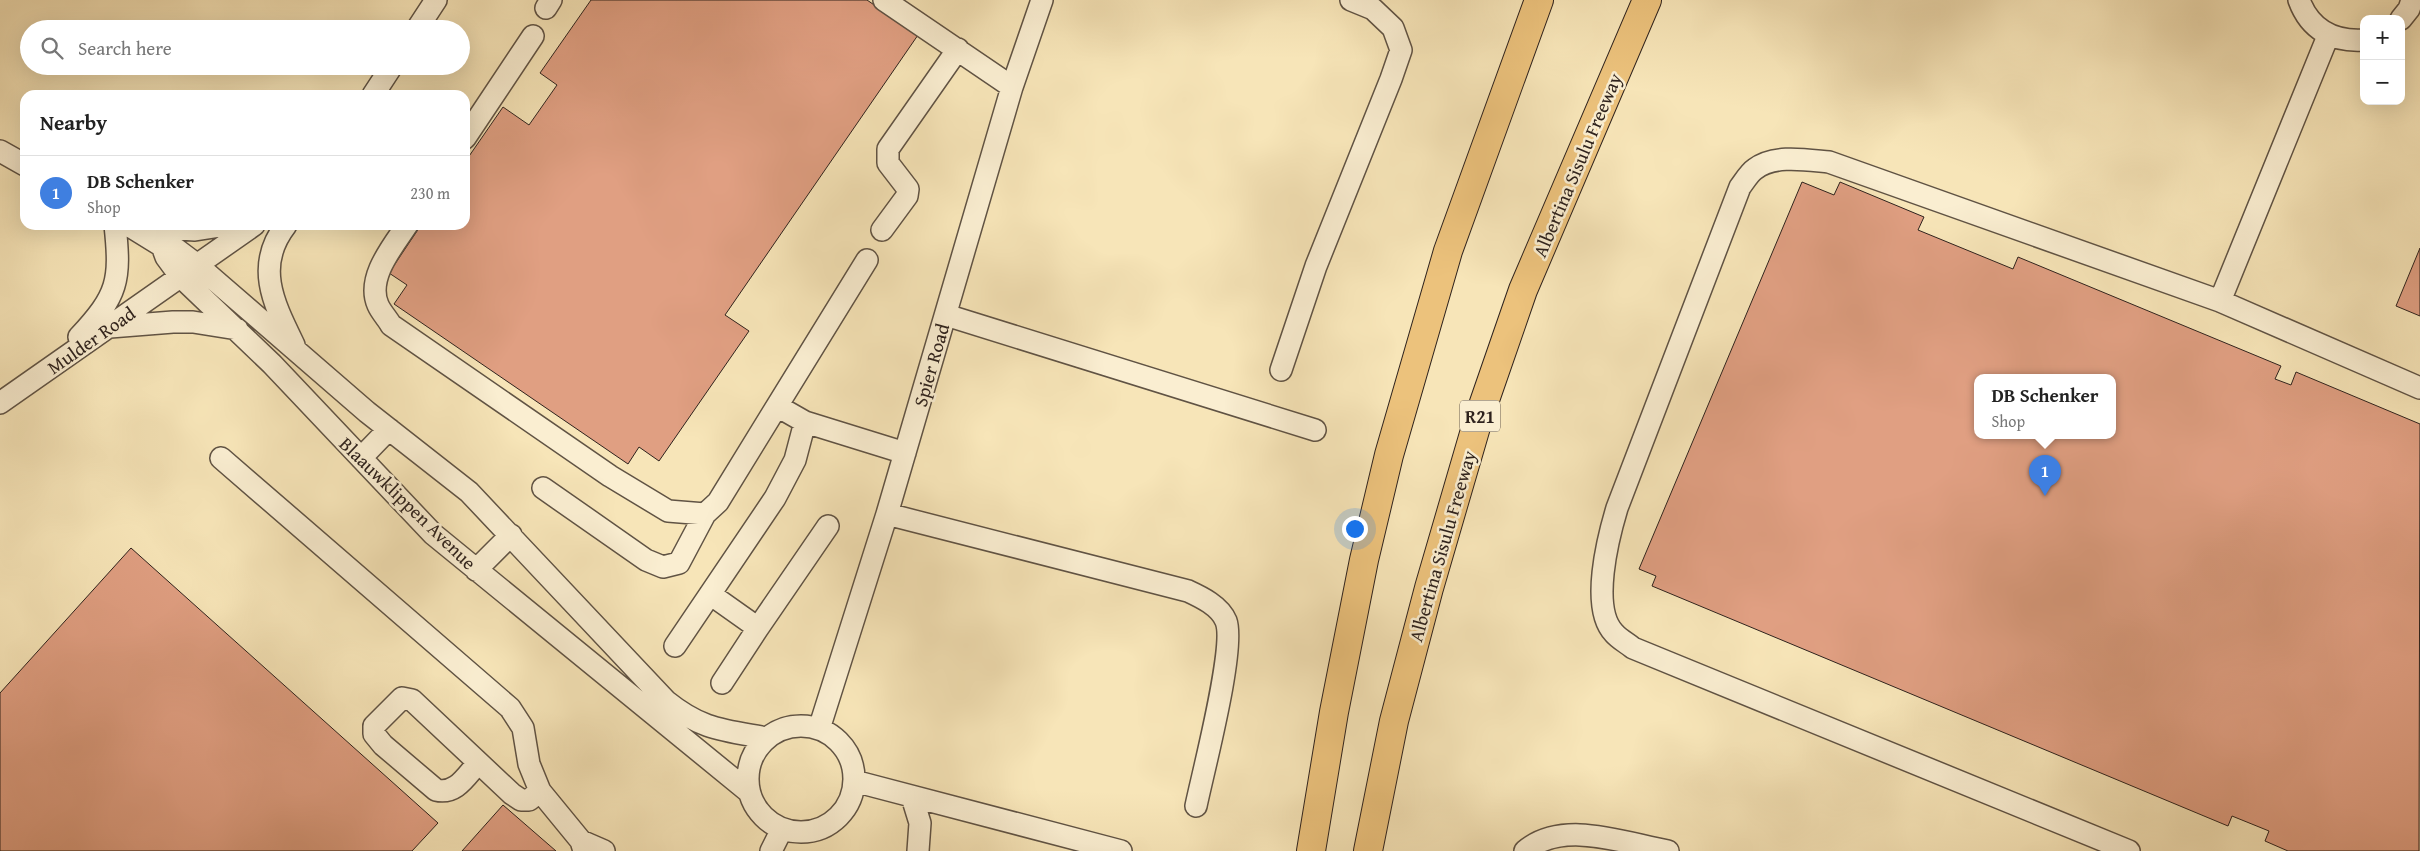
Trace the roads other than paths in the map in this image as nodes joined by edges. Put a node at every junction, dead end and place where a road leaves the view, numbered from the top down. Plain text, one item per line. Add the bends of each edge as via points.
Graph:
1 (436, 0) edge
2 (884, 0) edge
3 (1042, 0) edge
4 (1351, 0) edge
5 (1538, 0) edge
6 (1647, 0) edge
7 (2299, 0) edge
8 (2412, 0) edge
9 (2404, 15) edge
10 (423, 20) edge
11 (533, 36) dead end
12 (2328, 36) junction
13 (2360, 40) edge
14 (958, 49) junction
15 (386, 75) edge
16 (1012, 87) junction
17 (376, 90) edge
18 (470, 130) edge
19 (0, 151) edge
20 (20, 162) edge
21 (123, 230) edge
22 (133, 230) edge
23 (247, 230) edge
24 (283, 230) edge
25 (404, 230) edge
26 (882, 230) dead end
27 (867, 260) dead end
28 (188, 270) junction
29 (2220, 301) junction
30 (946, 315) junction
31 (109, 327) junction
32 (237, 329) junction
33 (298, 352) junction
34 (52, 367) junction
35 (1281, 370) dead end
36 (2420, 388) edge
37 (0, 402) edge
38 (777, 406) junction
39 (805, 422) junction
40 (389, 429) junction
41 (1315, 430) dead end
42 (905, 453) junction
43 (221, 458) dead end
44 (361, 458) junction
45 (543, 488) dead end
46 (705, 514) junction
47 (887, 514) junction
48 (828, 526) dead end
49 (511, 535) junction
50 (476, 570) junction
51 (710, 594) junction
52 (758, 628) junction
53 (676, 646) dead end
54 (722, 683) dead end
55 (819, 729) junction
56 (767, 738) junction
57 (478, 762) junction
58 (854, 781) junction
59 (540, 791) junction
60 (749, 792) junction
61 (912, 796) junction
62 (1196, 806) dead end
63 (782, 829) junction
64 (583, 846) edge
65 (604, 851) edge
66 (771, 851) edge
67 (918, 851) edge
68 (1121, 851) edge
69 (1311, 851) edge
70 (1368, 851) edge
71 (1525, 851) edge
72 (1668, 851) edge
73 (2130, 851) edge

1 - 10 street
2 - 14 street
3 - 16 street, Spier Road
4 - 35 street via 1373,8 1393,28 1401,50 1316,266
5 - 69 highway via 1448,252 1389,455 1334,712
6 - 70 highway, Albertina Sisulu Freeway / R21 via 1523,290 1478,420 1394,721
7 - 12 street via 2310,19
8 - 9 street
11 - 18 street
12 - 13 street
12 - 29 street
14 - 16 street
14 - 26 street via 888,148 888,164 908,189 907,196
15 - 17 street
16 - 30 street, Spier Road
19 - 20 street
21 - 34 street via 116,283 109,301
22 - 28 street, Blaauwklippen Avenue via 162,246 166,257
23 - 28 street, Mulder Road
24 - 33 street via 271,248 268,270 272,292
25 - 46 street via 376,280 378,304 391,324 610,476 668,511
27 - 38 street
28 - 31 street, Mulder Road
28 - 32 street, Blaauwklippen Avenue
28 - 33 street, Blaauwklippen Avenue
29 - 36 street
29 - 73 street via 1829,162 1783,160 1755,168 1740,187 1606,544 1604,610 1613,632 1633,648
30 - 41 street
30 - 42 street, Spier Road
31 - 32 street via 193,322
31 - 34 street, Mulder Road
32 - 44 street, Blaauwklippen Avenue
33 - 40 street, Blaauwklippen Avenue
34 - 37 street, Mulder Road
38 - 39 street
38 - 46 street via 718,502
39 - 42 street
39 - 51 street via 795,460 779,491
40 - 44 street
40 - 49 street, Blaauwklippen Avenue via 469,492
42 - 47 street, Spier Road
43 - 59 street via 510,708 523,728 529,764
44 - 50 street, Blaauwklippen Avenue via 433,534
45 - 46 street via 646,560 663,567 680,563
47 - 55 street, Spier Road
47 - 62 street via 1188,591 1216,608 1226,621 1226,658
48 - 52 street
49 - 50 street
49 - 56 street, Blaauwklippen Avenue via 666,701 685,716 708,727
50 - 60 street, Blaauwklippen Avenue
51 - 52 street
51 - 53 street
52 - 54 street
55 - 56 street via 792,727
55 - 58 street via 834,737 845,750 852,765
56 - 60 street via 750,762
57 - 57 street via 412,700 402,698 374,726 374,734 383,745 436,790 446,792 453,789
57 - 59 street via 522,800 529,800
58 - 61 street
58 - 63 street via 851,798 843,812 830,823 815,830
59 - 64 street
60 - 63 street via 767,821
61 - 67 street via 920,823
61 - 68 street
63 - 66 street
64 - 65 street
71 - 72 street via 1554,836 1576,835

